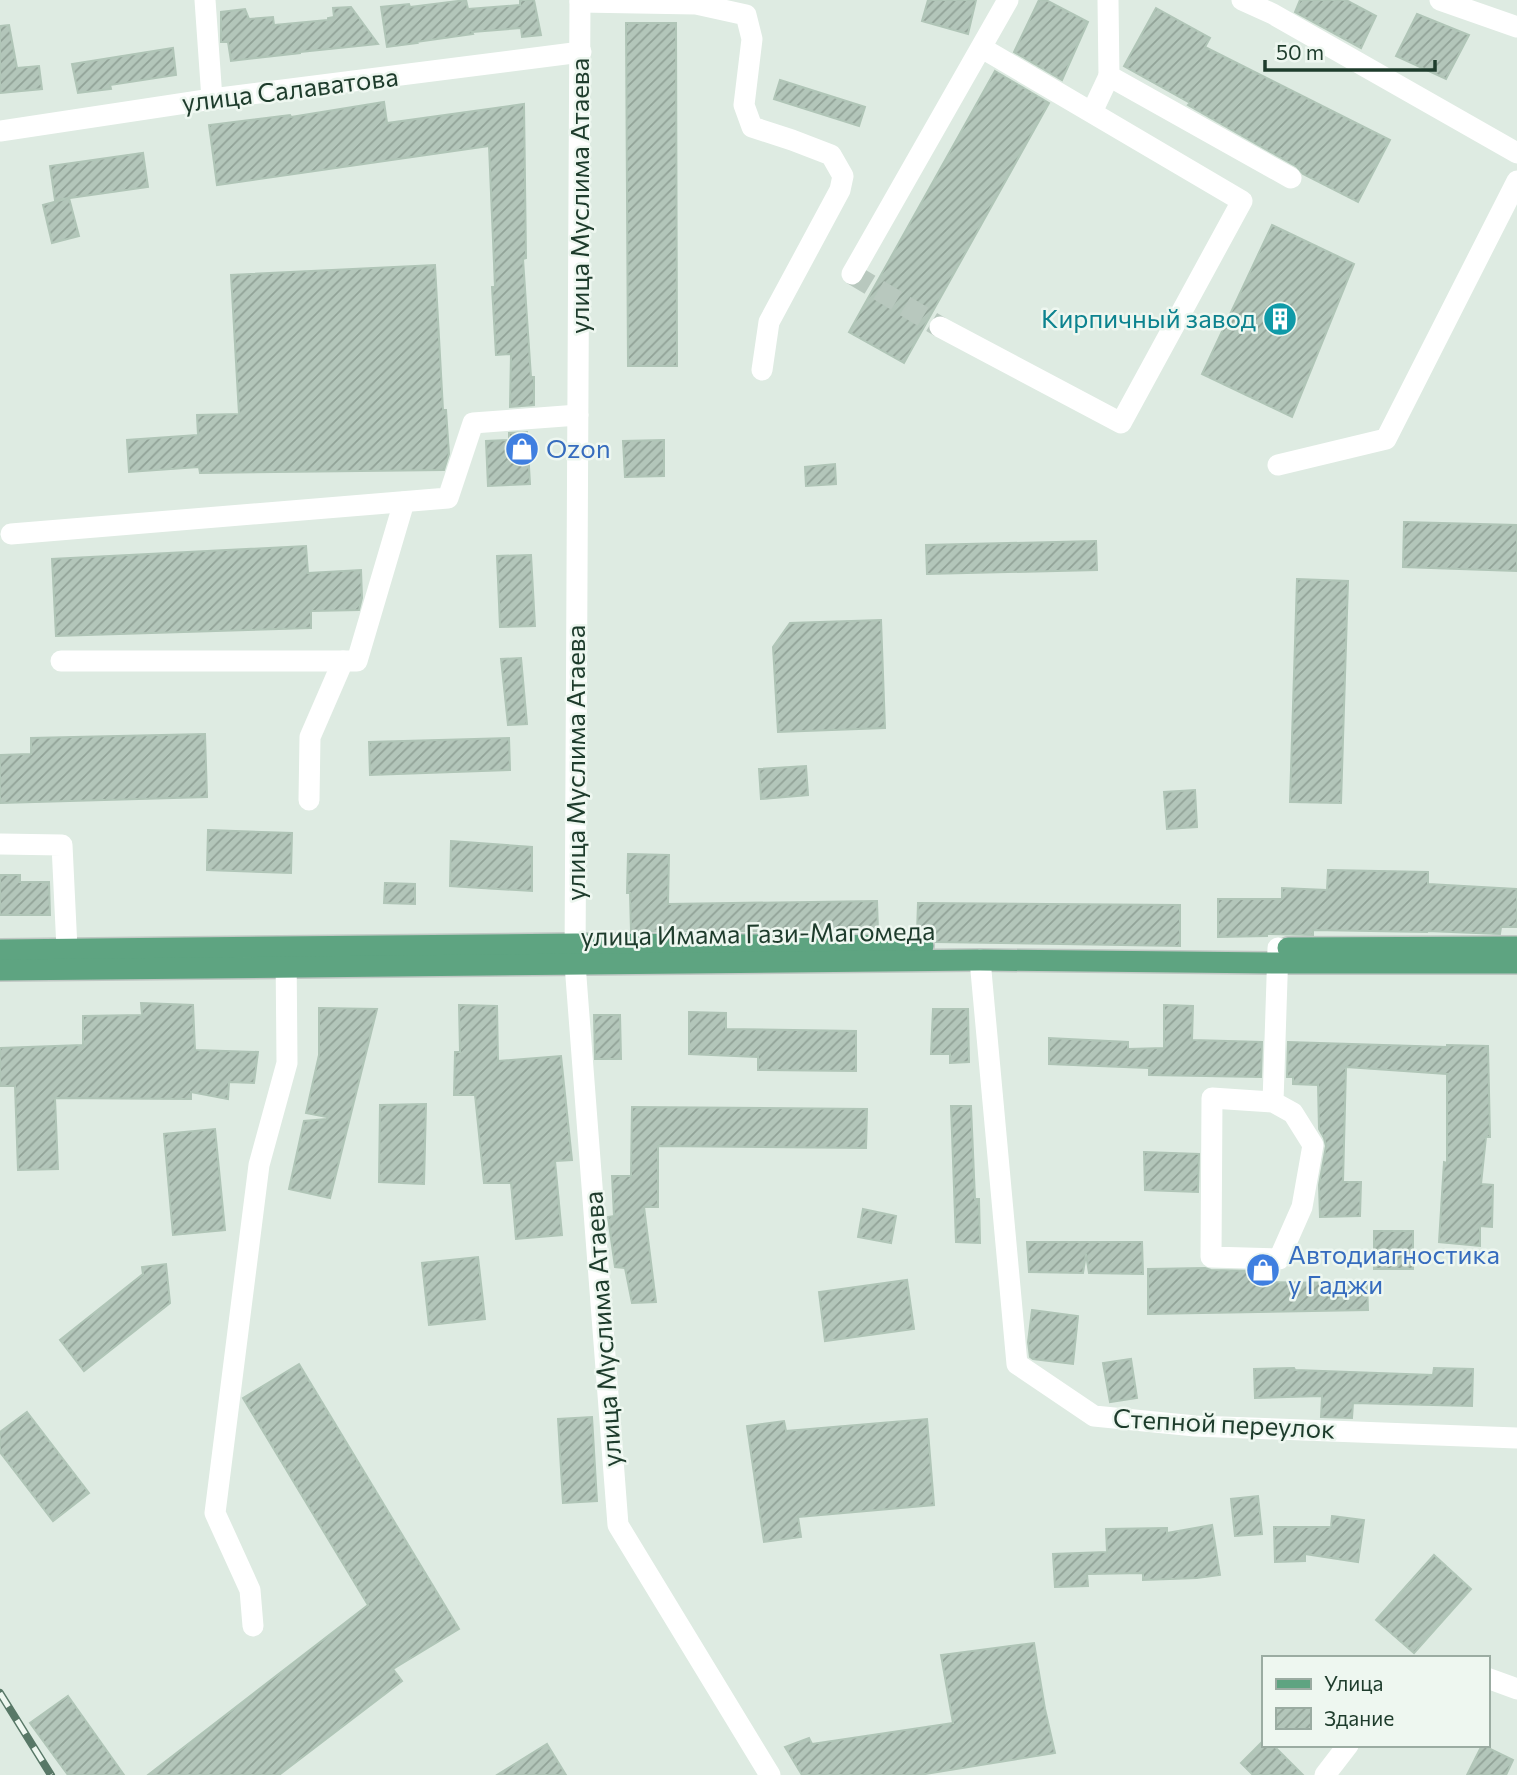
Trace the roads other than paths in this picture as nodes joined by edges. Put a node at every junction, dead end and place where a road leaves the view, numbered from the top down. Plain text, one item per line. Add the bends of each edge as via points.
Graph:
1 (205, 0) edge
2 (1008, 0) edge
3 (1108, 0) edge
4 (1242, 0) edge
5 (1440, 0) edge
6 (580, 1) edge
7 (1517, 27) edge
8 (982, 48) junction
9 (581, 52) junction
10 (1109, 76) junction
11 (212, 99) junction
12 (1091, 112) junction
13 (0, 131) edge
14 (1517, 153) edge
15 (1291, 178) dead end
16 (1517, 181) edge
17 (852, 274) dead end
18 (940, 327) tunnel mouth
19 (762, 370) dead end
20 (579, 415) junction
21 (1278, 465) dead end
22 (404, 502) junction
23 (11, 534) dead end
24 (61, 661) dead end
25 (343, 661) junction
26 (309, 800) dead end
27 (0, 844) edge
28 (1517, 947) edge
29 (67, 949) junction
30 (0, 950) edge
31 (575, 954) junction
32 (1278, 956) junction
33 (286, 957) junction
34 (980, 960) junction
35 (1517, 963) edge
36 (0, 970) edge
37 (1273, 1102) junction
38 (1517, 1438) edge
39 (253, 1626) dead end
40 (1489, 1679) edge
41 (1517, 1689) edge
42 (1346, 1747) edge
43 (770, 1775) edge
44 (1325, 1775) edge

1 - 11 street
2 - 8 street
3 - 10 street
4 - 14 street
5 - 7 street
6 - 9 street, улица Муслима Атаева
6 - 19 street via 696,4 746,15 752,39 744,105 752,127 831,155 843,176 840,190 769,322
8 - 12 street
8 - 17 street
9 - 11 street, улица Салаватова
9 - 20 street, улица Муслима Атаева
10 - 12 street
10 - 15 street
11 - 13 street, улица Салаватова
12 - 18 street via 1242,201 1121,424
16 - 21 street via 1386,439
20 - 22 street via 473,423 448,498
20 - 31 street, улица Муслима Атаева
22 - 23 street
22 - 25 street via 357,661
24 - 25 street
25 - 26 street via 310,737
27 - 29 street via 62,845
28 - 32 main road
29 - 30 main road
29 - 33 main road
31 - 32 main road
31 - 33 main road, улица Имама Гази-Магомеда
31 - 34 main road, улица Имама Гази-Магомеда
31 - 43 street, улица Муслима Атаева via 618,1525
32 - 34 main road, улица Имама Гази-Магомеда
32 - 35 main road, улица Имама Гази-Магомеда
32 - 37 street
33 - 36 main road, улица Имама Гази-Магомеда
33 - 39 street via 287,1063 259,1165 215,1513 250,1590
34 - 38 street, Степной переулок via 1017,1364 1094,1416 1195,1426
37 - 37 street via 1212,1098 1211,1257 1279,1259 1302,1207 1312,1145 1293,1113
40 - 41 street
42 - 44 street

